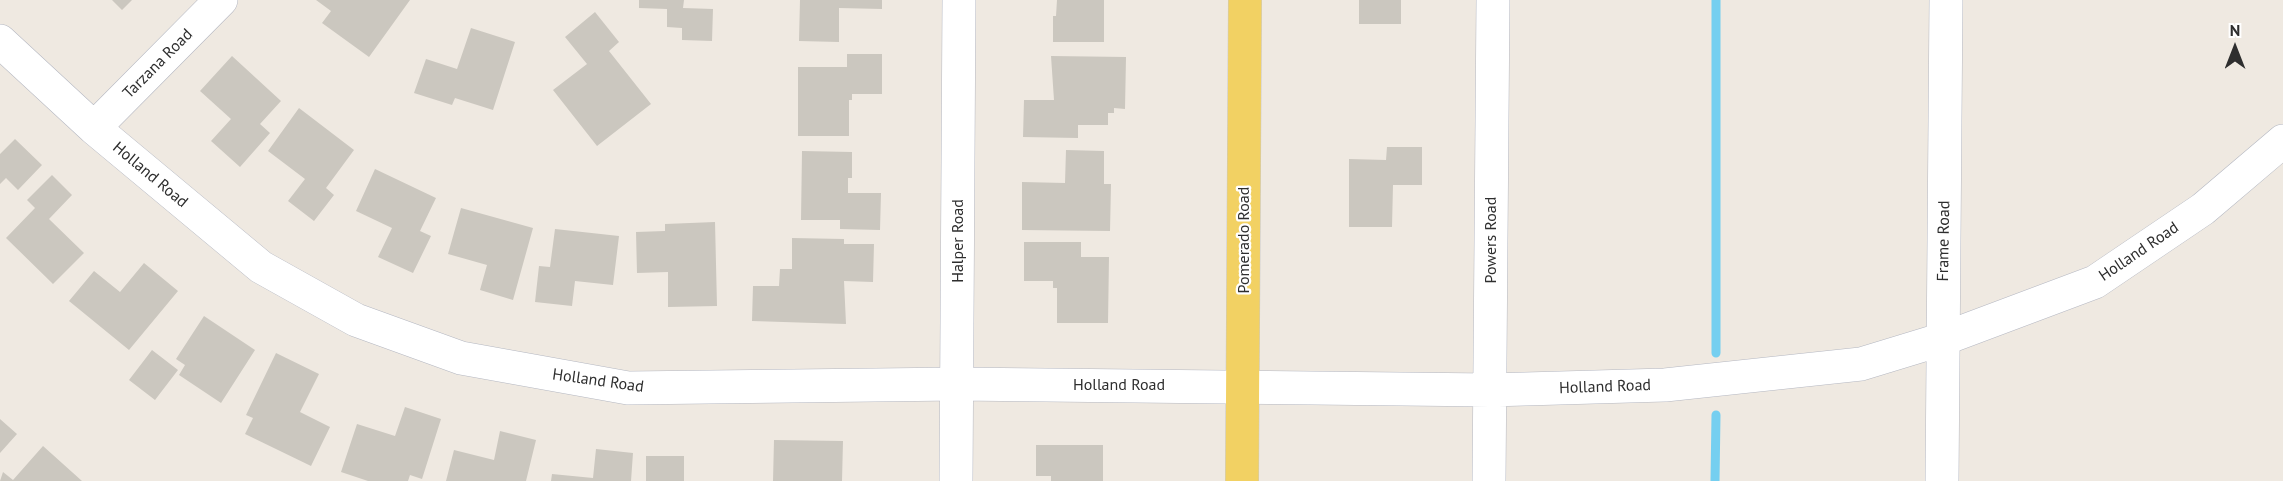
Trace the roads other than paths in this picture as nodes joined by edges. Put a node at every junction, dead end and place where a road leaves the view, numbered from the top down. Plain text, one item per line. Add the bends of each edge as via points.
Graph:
1 (221, 0) edge
2 (959, 0) edge
3 (1245, 0) edge
4 (1493, 0) edge
5 (1946, 0) edge
6 (0, 41) edge
7 (94, 129) junction
8 (2283, 141) edge
9 (1943, 339) junction
10 (957, 384) junction
11 (1242, 386) junction
12 (1490, 390) junction
13 (956, 481) edge
14 (1242, 481) edge
15 (1489, 481) edge
16 (1942, 481) edge

1 - 7 street, Tarzana Road
2 - 10 street, Halper Road
3 - 11 main road, Pomerado Road
4 - 12 street, Powers Road
5 - 9 street, Frame Road
6 - 7 street, Holland Road
7 - 10 street, Holland Road via 261,267 356,320 461,358 628,388
8 - 9 street, Holland Road via 2204,209 2095,282
9 - 12 street, Holland Road via 1861,364 1665,385
9 - 16 street, Frame Road
10 - 11 street, Holland Road
10 - 13 street, Halper Road
11 - 12 street, Holland Road
11 - 14 main road, Pomerado Road
12 - 15 street, Powers Road

